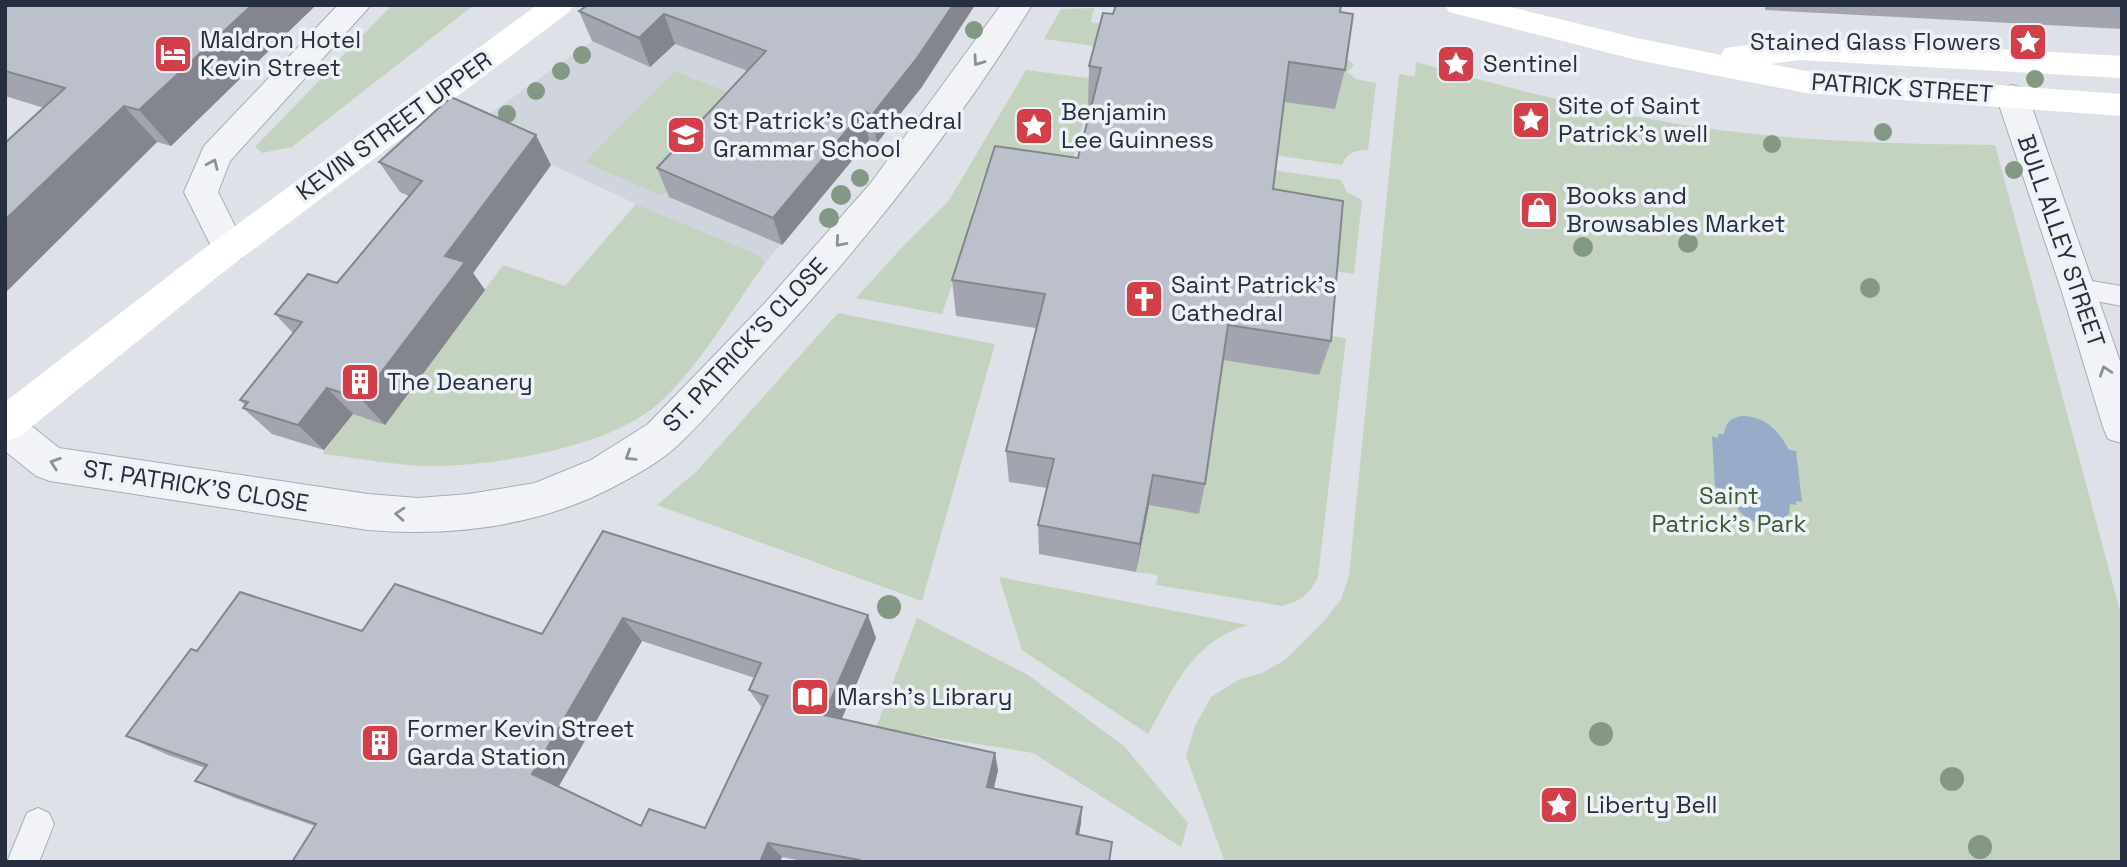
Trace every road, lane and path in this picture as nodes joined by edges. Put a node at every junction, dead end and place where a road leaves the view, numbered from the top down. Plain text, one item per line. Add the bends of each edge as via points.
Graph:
1 (356, 5) edge
2 (558, 5) edge
3 (1017, 5) edge
4 (1460, 5) edge
5 (1685, 56) junction
6 (2122, 67) edge
7 (2012, 96) junction
8 (2122, 104) edge
9 (229, 248) junction
10 (2079, 289) junction
11 (2122, 296) edge
12 (5, 426) edge
13 (2122, 427) edge
14 (38, 824) dead end
15 (23, 862) edge

9 -> 1 street via 201,192 216,155
2 - 9 main road, KEVIN STREET UPPER
3 -> 12 street, ST. PATRICK'S CLOSE via 882,193 662,436 605,472 538,500 418,516 368,512 50,464
4 - 5 main road, PATRICK STREET via 1637,49
5 - 6 main road, PATRICK STREET via 1753,56 1799,49
5 - 7 main road, PATRICK STREET via 1806,82
7 - 8 main road, PATRICK STREET
7 - 10 street, BULL ALLEY STREET
9 - 12 main road, KEVIN STREET UPPER
10 - 11 lane
13 -> 10 street, BULL ALLEY STREET
14 - 15 lane

